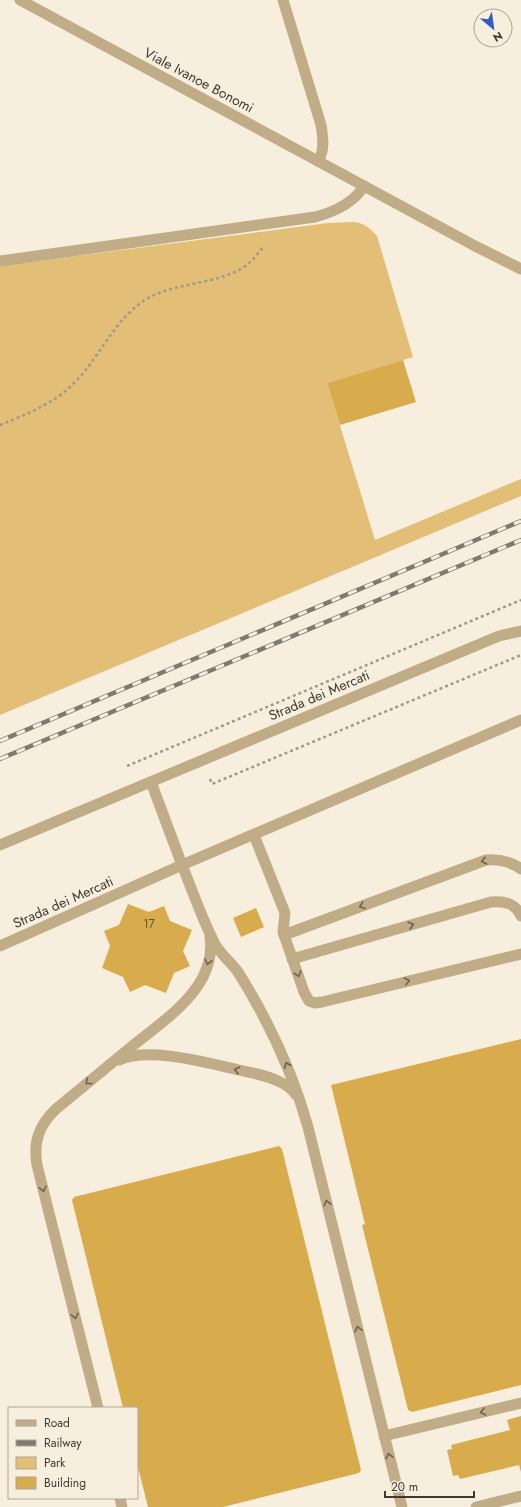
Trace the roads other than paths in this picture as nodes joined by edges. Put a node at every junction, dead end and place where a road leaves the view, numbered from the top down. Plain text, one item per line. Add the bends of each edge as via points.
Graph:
1 (20, 0) edge
2 (283, 0) edge
3 (318, 162) junction
4 (364, 186) junction
5 (0, 261) edge
6 (521, 268) edge
7 (521, 623) edge
8 (521, 631) edge
9 (499, 636) junction
10 (521, 720) edge
11 (151, 782) junction
12 (254, 835) junction
13 (0, 845) edge
14 (182, 865) junction
15 (521, 869) edge
16 (284, 910) junction
17 (521, 916) edge
18 (206, 924) junction
19 (310, 925) junction
20 (284, 935) junction
21 (0, 946) edge
22 (521, 954) edge
23 (292, 959) junction
24 (104, 1069) junction
25 (303, 1108) junction
26 (521, 1403) edge
27 (98, 1407) edge
28 (384, 1436) junction
29 (521, 1496) edge
30 (402, 1507) edge
31 (476, 1507) edge

1 - 3 street, Viale Ivanoe Bonomi
2 - 3 street via 321,125 323,149
3 - 4 street, Viale Ivanoe Bonomi
4 - 5 street via 355,198 338,210 315,217
4 - 6 street, Viale Ivanoe Bonomi
7 - 9 street, Strada dei Mercati
8 - 9 street, Strada dei Mercati
9 - 11 street, Strada dei Mercati
10 - 12 street, Strada dei Mercati
11 - 13 street, Strada dei Mercati
11 - 14 street
12 - 14 street, Strada dei Mercati
12 - 16 street
14 - 18 street
14 - 21 street, Strada dei Mercati
15 -> 19 street via 508,862 486,860
16 - 19 street via 295,923 302,926
16 - 20 street
23 -> 17 street via 491,902 511,904
18 -> 24 street via 210,941 209,964 196,988 169,1016
25 -> 18 street via 274,1038 238,972 221,954
19 - 20 street
20 - 23 street
23 -> 22 street via 305,996 309,1001 315,1002
25 -> 24 street via 294,1091 279,1081 211,1064 141,1055 121,1059
24 -> 27 street via 48,1117 37,1136 36,1146 37,1165
28 -> 25 street
26 -> 28 street
30 -> 28 street
29 - 31 street

